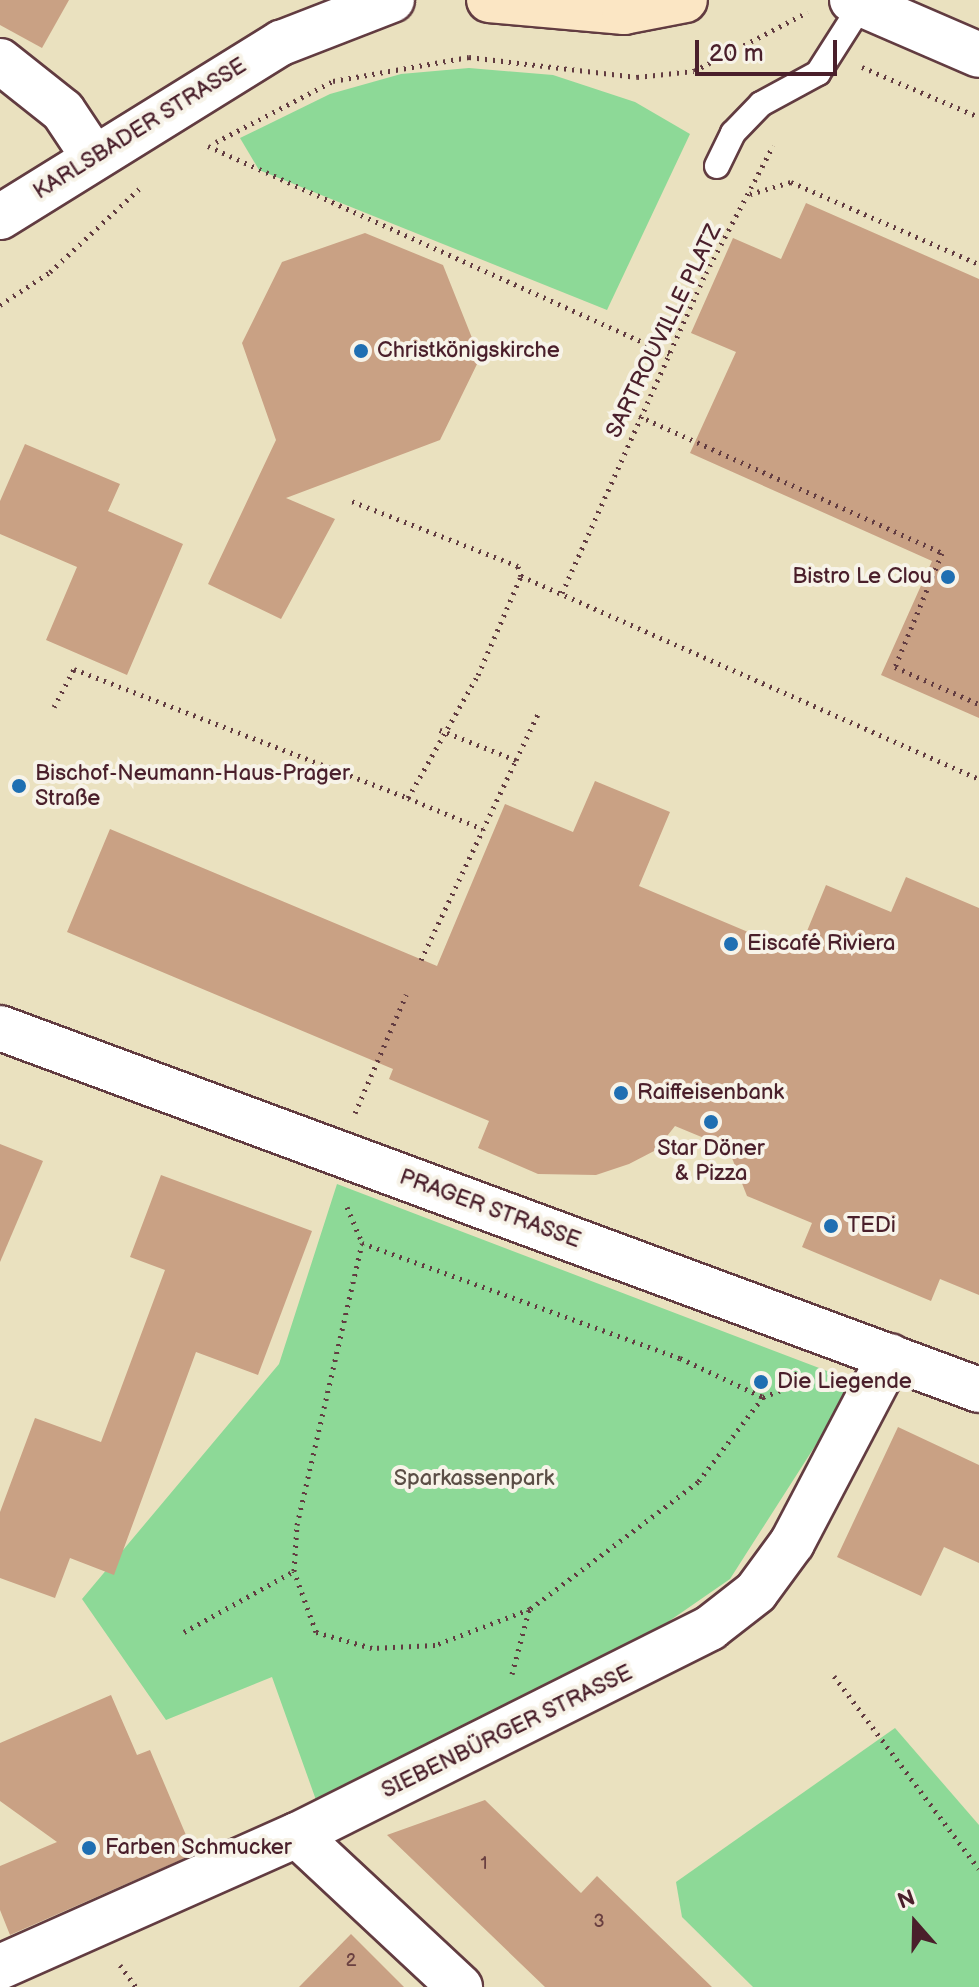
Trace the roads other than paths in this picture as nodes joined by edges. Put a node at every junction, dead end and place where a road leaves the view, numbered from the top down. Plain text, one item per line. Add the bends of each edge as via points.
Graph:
1 (392, 0) edge
2 (489, 0) edge
3 (685, 0) edge
4 (843, 4) edge
5 (979, 55) edge
6 (0, 61) edge
7 (93, 156) junction
8 (717, 166) dead end
9 (0, 217) edge
10 (0, 1028) edge
11 (890, 1356) junction
12 (979, 1390) edge
13 (297, 1835) junction
14 (0, 1967) edge
15 (460, 1987) edge

1 - 7 street, KARLSBADER STRASSE via 281,43
2 - 3 street via 624,12
4 - 5 street
4 - 8 lane via 831,53 818,73 733,133
6 - 7 street via 63,111
7 - 9 street, KARLSBADER STRASSE
10 - 11 street, PRAGER STRASSE
11 - 12 street, PRAGER STRASSE
11 - 13 street, SIEBENBÜRGER STRASSE via 792,1543 756,1592 710,1628 626,1675
13 - 14 street, SIEBENBÜRGER STRASSE
13 - 15 street

